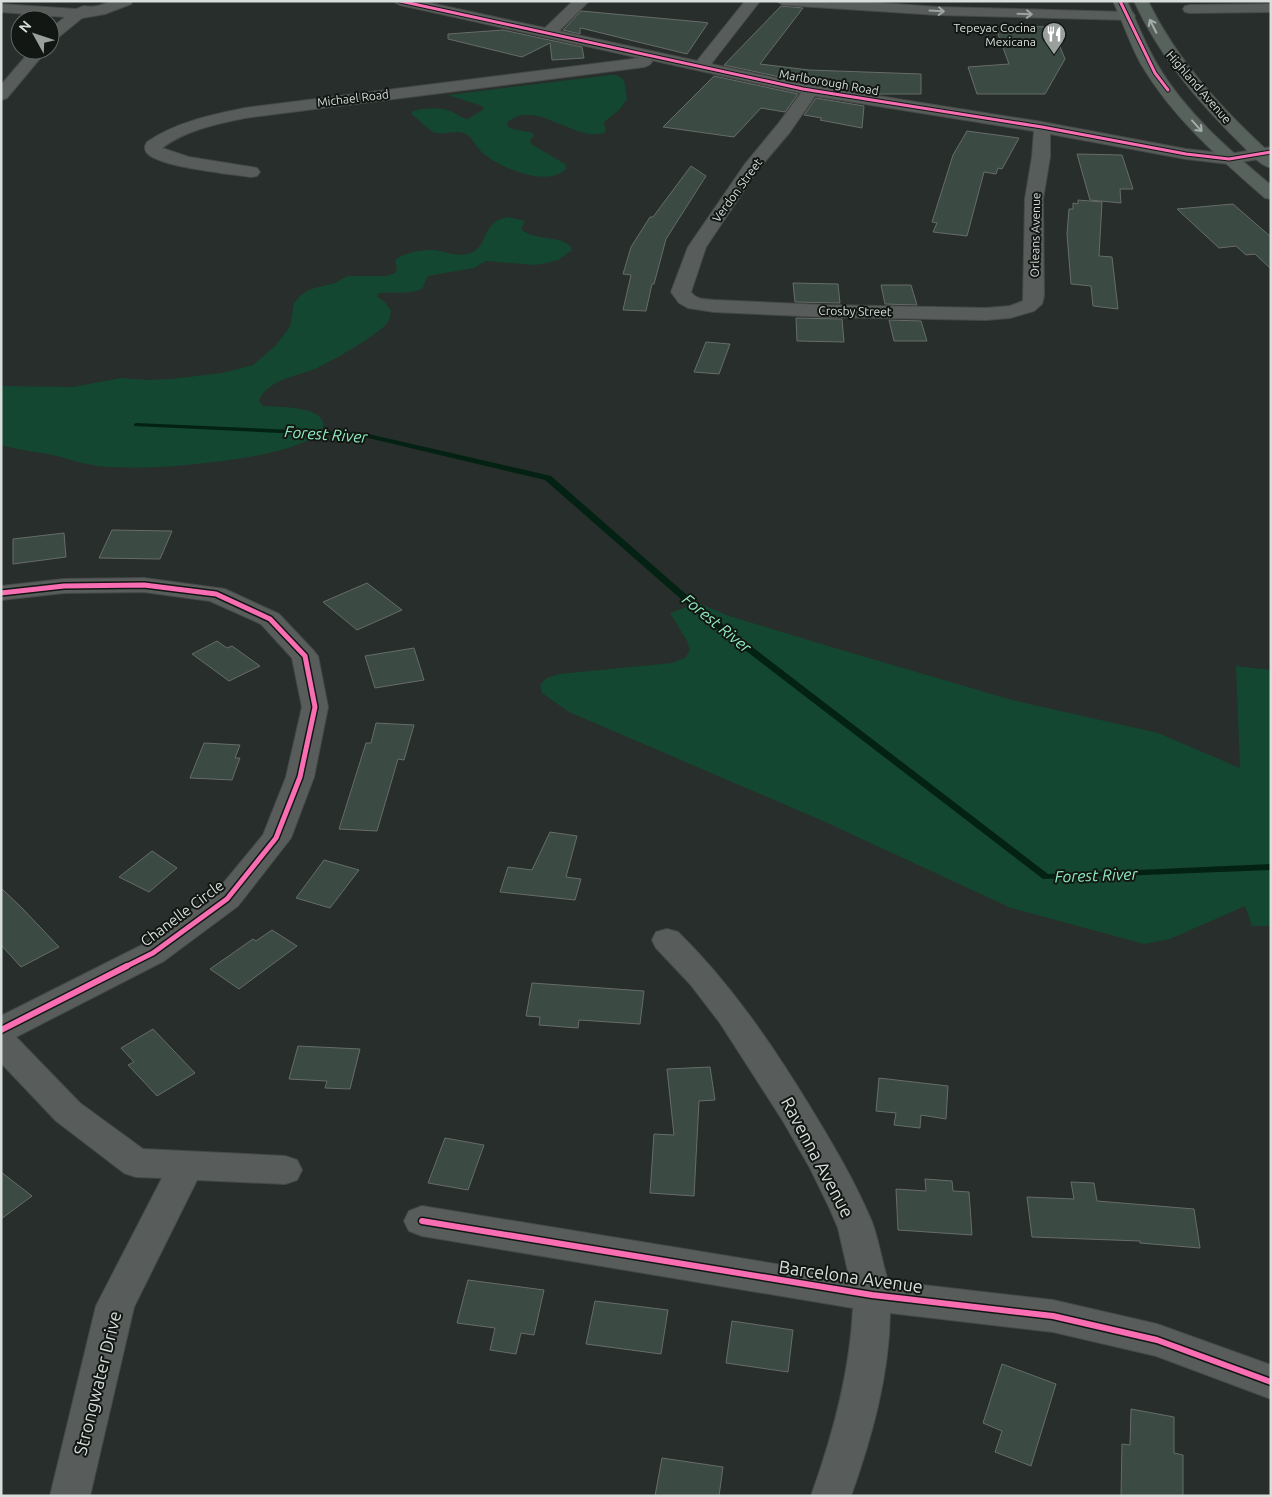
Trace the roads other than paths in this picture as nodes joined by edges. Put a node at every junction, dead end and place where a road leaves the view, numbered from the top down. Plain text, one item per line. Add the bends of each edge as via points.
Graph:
1 (104, 1) edge
2 (126, 1) edge
3 (400, 1) edge
4 (582, 1) edge
5 (753, 1) edge
6 (783, 1) edge
7 (1120, 1) edge
8 (1140, 1) edge
9 (1, 8) edge
10 (1271, 8) edge
11 (1190, 10) dead end
12 (80, 14) junction
13 (1128, 16) junction
14 (60, 28) edge
15 (547, 34) junction
16 (31, 60) edge
17 (664, 60) junction
18 (700, 68) junction
19 (811, 90) junction
20 (1, 95) edge
21 (1042, 127) junction
22 (1238, 131) junction
23 (1271, 138) edge
24 (1268, 158) edge
25 (1229, 159) junction
26 (251, 172) dead end
27 (1271, 194) edge
28 (686, 299) joint
29 (1025, 308) joint
30 (1, 593) edge
31 (667, 940) dead end
32 (1, 1030) edge
33 (1, 1042) edge
34 (186, 1166) junction
35 (285, 1170) dead end
36 (422, 1221) dead end
37 (872, 1295) junction
38 (1271, 1382) edge
39 (70, 1496) edge
40 (831, 1496) edge

1 - 12 street
2 - 12 street via 100,11
3 - 15 street, Marlborough Road
4 - 15 street
5 - 18 street
6 -> 13 street via 938,11
7 - 13 main road, Highland Avenue
22 -> 8 main road, Highland Avenue via 1170,55
9 - 12 street
10 - 11 street
12 - 14 street
13 -> 25 main road, Highland Avenue via 1155,73
15 - 17 street, Marlborough Road
16 - 20 street
17 - 18 street, Marlborough Road
17 - 26 street, Michael Road via 274,108 200,124 153,146 154,151 166,157
18 - 19 street, Marlborough Road
19 - 21 street, Marlborough Road
19 - 28 street, Verdon Street via 696,247 681,292
21 - 25 street, Marlborough Road via 1168,152
21 - 29 street, Orleans Avenue via 1034,199 1034,296 1032,304
22 - 23 main road
22 - 24 main road, Highland Avenue
24 - 25 street, Marlborough Road
25 - 27 main road, Highland Avenue
28 - 29 street, Crosby Street via 695,304 714,306 826,311 986,314
30 - 32 street, Chanelle Circle via 64,586 144,585 216,594 270,619 305,656 314,708 300,777 276,838 227,899 153,953
31 - 37 street, Ravenna Avenue via 723,1003 813,1140 854,1224
33 - 34 street via 68,1112 136,1164
34 - 35 street
34 - 39 street, Strongwater Drive via 115,1306
36 - 37 street, Barcelona Avenue
37 - 38 street, Barcelona Avenue via 1054,1316 1157,1340
37 - 40 street, Ravenna Avenue via 860,1406

